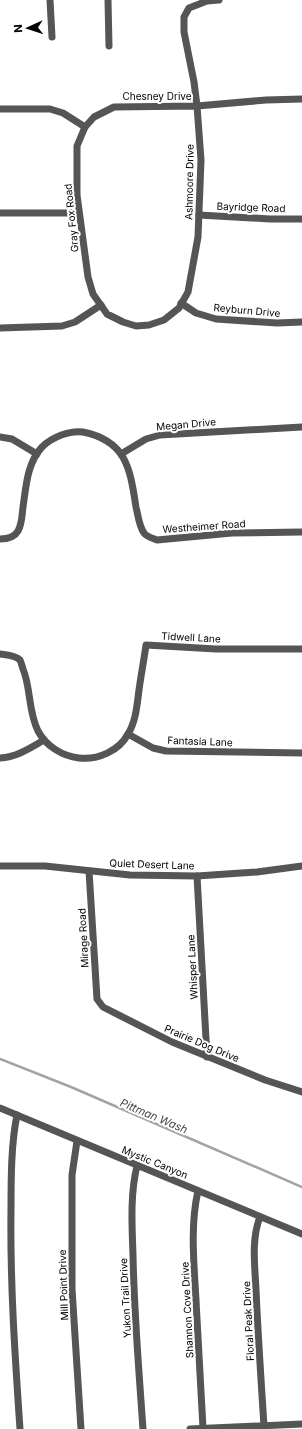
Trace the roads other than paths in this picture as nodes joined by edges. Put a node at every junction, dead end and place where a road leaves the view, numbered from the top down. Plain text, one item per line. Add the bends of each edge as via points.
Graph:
1 (50, 0) edge
2 (108, 0) edge
3 (219, 0) edge
4 (52, 37) dead end
5 (109, 46) dead end
6 (302, 99) edge
7 (197, 106) junction
8 (0, 109) edge
9 (85, 127) junction
10 (0, 213) edge
11 (78, 213) junction
12 (200, 215) junction
13 (302, 219) edge
14 (182, 303) junction
15 (101, 305) junction
16 (302, 322) edge
17 (0, 328) edge
18 (302, 427) edge
19 (0, 437) edge
20 (37, 454) junction
21 (121, 454) junction
22 (302, 532) edge
23 (0, 539) edge
24 (302, 649) edge
25 (0, 654) edge
26 (128, 734) junction
27 (44, 740) junction
28 (302, 753) edge
29 (0, 758) edge
30 (0, 866) edge
31 (302, 866) edge
32 (89, 871) junction
33 (197, 876) junction
34 (100, 1003) joint
35 (206, 1057) junction
36 (302, 1092) edge
37 (0, 1108) edge
38 (17, 1115) junction
39 (77, 1141) junction
40 (137, 1166) junction
41 (198, 1191) junction
42 (260, 1217) junction
43 (302, 1234) edge
44 (302, 1424) edge
45 (264, 1426) junction
46 (203, 1428) edge
47 (20, 1429) edge
48 (81, 1429) edge
49 (143, 1429) edge
50 (190, 1429) edge

1 - 4 street
2 - 5 street
3 - 7 street, Ashmoore Drive via 207,1 189,8 184,17 184,32
6 - 7 street, Chesney Drive
7 - 9 street, Chesney Drive via 114,107 94,117
7 - 12 street, Ashmoore Drive via 201,160
8 - 9 street via 50,109
9 - 11 street, Gray Fox Road via 77,146
10 - 11 street
11 - 15 street, Gray Fox Road via 88,277 93,294
12 - 13 street, Bayridge Road via 270,220
12 - 14 street, Ashmoore Drive via 188,292
14 - 15 street via 164,320 136,326 107,314
14 - 16 street, Reyburn Drive via 196,313 216,319
15 - 17 street via 75,322 62,326
18 - 21 street, Megan Drive via 160,435 146,439
19 - 20 street via 12,439
20 - 21 street via 57,436 77,431 96,435 113,445
20 - 23 street via 28,475 17,532 8,539
21 - 22 street, Westheimer Road via 130,473 141,526 150,538 157,540 232,533
24 - 26 street, Tidwell Lane via 216,649 146,645 135,717
25 - 27 street via 11,655 20,660 26,675 33,716
26 - 27 street via 110,752 86,758 70,757
26 - 28 street, Fantasia Lane via 153,748 166,751
27 - 29 street via 21,753
30 - 32 street, Quiet Desert Lane via 45,866
31 - 33 street, Quiet Desert Lane
32 - 33 street, Quiet Desert Lane via 130,875
32 - 34 street, Mirage Road via 97,999
33 - 35 street, Whisper Lane
34 - 35 street, Prairie Dog Drive via 116,1014
35 - 36 street, Prairie Dog Drive
37 - 38 street, Mystic Canyon
38 - 39 street, Mystic Canyon
38 - 47 street via 14,1126 11,1188 11,1254
39 - 40 street, Mystic Canyon
39 - 48 street, Mill Point Drive via 72,1175 72,1289
40 - 41 street, Mystic Canyon
40 - 49 street, Yukon Trail Drive via 133,1224 134,1299
41 - 42 street, Mystic Canyon
41 - 46 street, Shannon Cove Drive via 194,1219 195,1278
42 - 43 street, Mystic Canyon
42 - 45 street, Floral Peak Drive via 256,1226 255,1256
44 - 45 street
45 - 46 street
46 - 50 street

